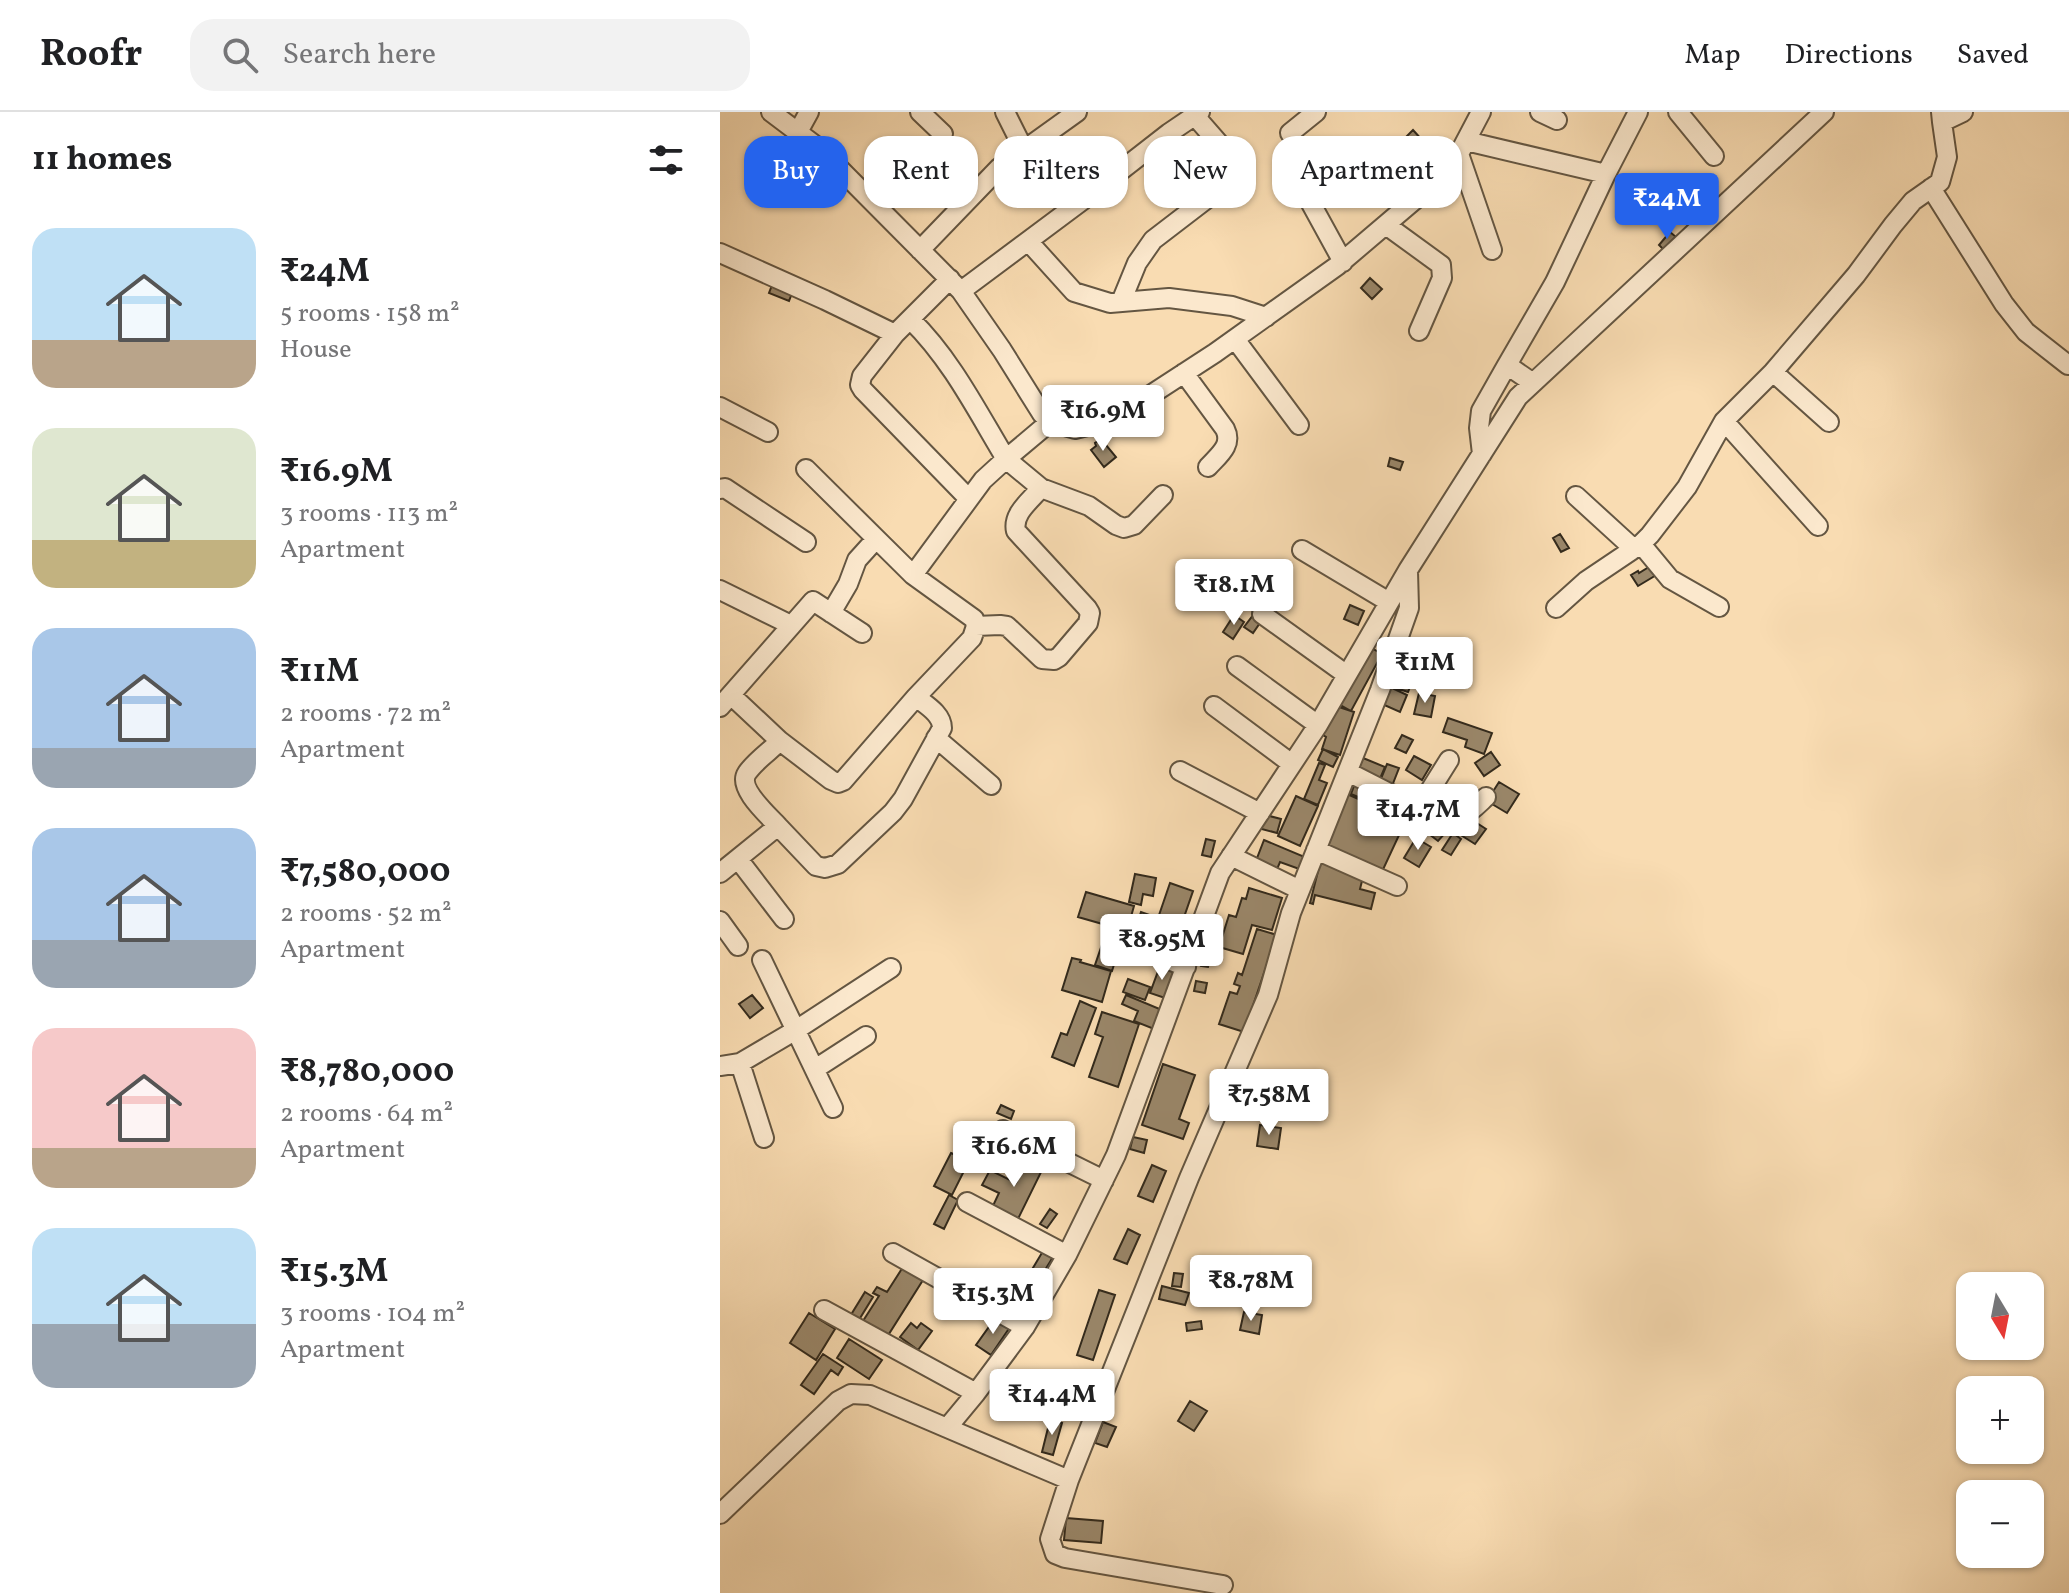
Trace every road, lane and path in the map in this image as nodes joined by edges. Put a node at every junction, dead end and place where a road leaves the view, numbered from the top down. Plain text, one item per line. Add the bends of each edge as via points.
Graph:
1 (771, 112) edge
2 (809, 112) edge
3 (920, 112) edge
4 (1005, 112) edge
5 (1077, 112) edge
6 (1316, 112) edge
7 (1481, 112) edge
8 (1540, 112) edge
9 (1638, 112) edge
10 (1678, 112) edge
11 (1824, 112) edge
12 (1963, 112) edge
13 (1198, 114) edge
14 (1942, 117) edge
15 (1557, 120) dead end
16 (798, 132) junction
17 (1290, 133) dead end
18 (943, 134) dead end
19 (1017, 136) edge
20 (1044, 136) edge
21 (1462, 147) junction
22 (1714, 156) dead end
23 (994, 173) edge
24 (1606, 174) junction
25 (1931, 188) junction
26 (1313, 208) edge
27 (1406, 208) edge
28 (1386, 225) junction
29 (1028, 241) junction
30 (920, 250) junction
31 (1492, 250) dead end
32 (720, 253) edge
33 (1343, 262) junction
34 (955, 285) junction
35 (1121, 302) junction
36 (1266, 317) junction
37 (911, 320) junction
38 (1419, 331) dead end
39 (895, 334) junction
40 (1235, 339) junction
41 (1507, 365) junction
42 (2068, 365) edge
43 (1773, 372) junction
44 (1184, 373) junction
45 (1533, 383) junction
46 (720, 407) edge
47 (1724, 421) junction
48 (1050, 422) junction
49 (1829, 422) dead end
50 (1299, 425) dead end
51 (768, 432) dead end
52 (1482, 454) junction
53 (1006, 459) junction
54 (1208, 467) dead end
55 (806, 469) dead end
56 (1041, 488) junction
57 (720, 489) edge
58 (1163, 495) dead end
59 (1576, 496) dead end
60 (969, 499) junction
61 (1818, 526) dead end
62 (876, 539) junction
63 (806, 542) dead end
64 (1637, 546) junction
65 (1302, 550) dead end
66 (1408, 570) junction
67 (913, 575) junction
68 (720, 590) edge
69 (1389, 602) junction
70 (1719, 607) dead end
71 (1556, 608) dead end
72 (831, 613) junction
73 (1262, 614) dead end
74 (791, 625) junction
75 (976, 626) junction
76 (862, 633) dead end
77 (1237, 666) dead end
78 (1347, 675) junction
79 (916, 697) junction
80 (726, 702) edge
81 (1214, 706) dead end
82 (1318, 725) junction
83 (936, 738) junction
84 (780, 741) junction
85 (1449, 760) dead end
86 (1292, 764) junction
87 (1180, 771) dead end
88 (1348, 772) junction
89 (991, 785) dead end
90 (1486, 797) dead end
91 (1419, 808) junction
92 (1260, 813) junction
93 (778, 826) junction
94 (1316, 850) junction
95 (1231, 856) junction
96 (738, 859) junction
97 (720, 873) edge
98 (1397, 886) dead end
99 (1300, 890) junction
100 (784, 919) dead end
101 (720, 921) edge
102 (738, 946) dead end
103 (1135, 946) dead end
104 (762, 960) dead end
105 (1186, 967) junction
106 (891, 968) dead end
107 (796, 1030) junction
108 (866, 1036) dead end
109 (740, 1063) junction
110 (720, 1066) edge
111 (815, 1069) junction
112 (833, 1108) dead end
113 (1003, 1130) dead end
114 (764, 1138) dead end
115 (1104, 1180) junction
116 (967, 1202) dead end
117 (893, 1253) dead end
118 (1067, 1255) junction
119 (824, 1310) dead end
120 (1025, 1327) junction
121 (976, 1393) junction
122 (947, 1428) junction
123 (1069, 1480) junction
124 (720, 1514) edge
125 (1223, 1585) dead end

1 - 16 street
2 - 16 street
3 - 18 street
4 - 19 street
5 - 20 street
6 - 17 street
7 - 21 street
8 - 15 street
9 - 24 street
10 - 22 street
11 - 45 street
12 - 14 street
13 - 29 street
13 - 35 street via 1243,171 1153,240
14 - 25 street via 1947,157 1940,182
16 - 30 street
21 - 24 street
21 - 31 street
23 - 30 street
24 - 41 street via 1555,282
25 - 42 street via 2004,304 2026,332
25 - 43 street via 1913,201
26 - 33 street
27 - 28 street
28 - 33 street
28 - 38 street via 1441,265 1442,278
29 - 34 street
29 - 35 street via 1074,292
30 - 34 street
32 - 39 street
33 - 36 street
34 - 37 street
34 - 48 street
35 - 36 street via 1169,298 1232,306
36 - 40 street
37 - 39 street
37 - 53 street via 944,357
39 - 60 street via 860,385
40 - 44 street
40 - 50 street
41 - 45 street
41 - 52 street via 1481,411
43 - 47 street
43 - 49 street
44 - 48 street via 1112,420 1075,429
44 - 54 street via 1229,437
45 - 52 street via 1518,397
46 - 51 street
47 - 61 street
47 - 64 street via 1687,487
48 - 53 street
52 - 66 street
53 - 56 street
53 - 60 street
55 - 62 street
56 - 58 street via 1089,506 1124,528 1134,525
56 - 75 street via 1014,526 1087,608 1088,623 1059,657 1048,660 1007,626
57 - 63 street
59 - 64 street
60 - 67 street
62 - 67 street
62 - 72 street via 857,560
64 - 70 street via 1670,579
64 - 71 street
65 - 69 street
66 - 69 street
66 - 88 street via 1409,608
67 - 75 street via 974,619
68 - 74 street
69 - 78 street
72 - 74 street via 813,601
72 - 76 street
73 - 78 street
74 - 80 street
75 - 79 street via 972,638
77 - 82 street
78 - 82 street
79 - 83 street via 942,722
79 - 84 street via 838,783
80 - 84 street
81 - 86 street
82 - 86 street
83 - 89 street
83 - 93 street via 903,799 838,864 816,866
84 - 93 street via 744,783
85 - 91 street
86 - 92 street
87 - 92 street
88 - 91 street
88 - 94 street
90 - 91 street via 1456,820
92 - 95 street
93 - 96 street
94 - 98 street
94 - 99 street
95 - 99 street
95 - 105 street
96 - 97 street
96 - 100 street
99 - 123 street via 1268,995
101 - 102 street
103 - 105 street
104 - 107 street
105 - 115 street
106 - 107 street
107 - 109 street
107 - 111 street
108 - 111 street
109 - 110 street
109 - 114 street
111 - 112 street
113 - 115 street
115 - 118 street
116 - 118 street
117 - 120 street
118 - 120 street
119 - 121 street
120 - 121 street
121 - 122 street
122 - 123 street
122 - 124 street via 870,1395 851,1394
123 - 125 street via 1050,1539 1055,1554

